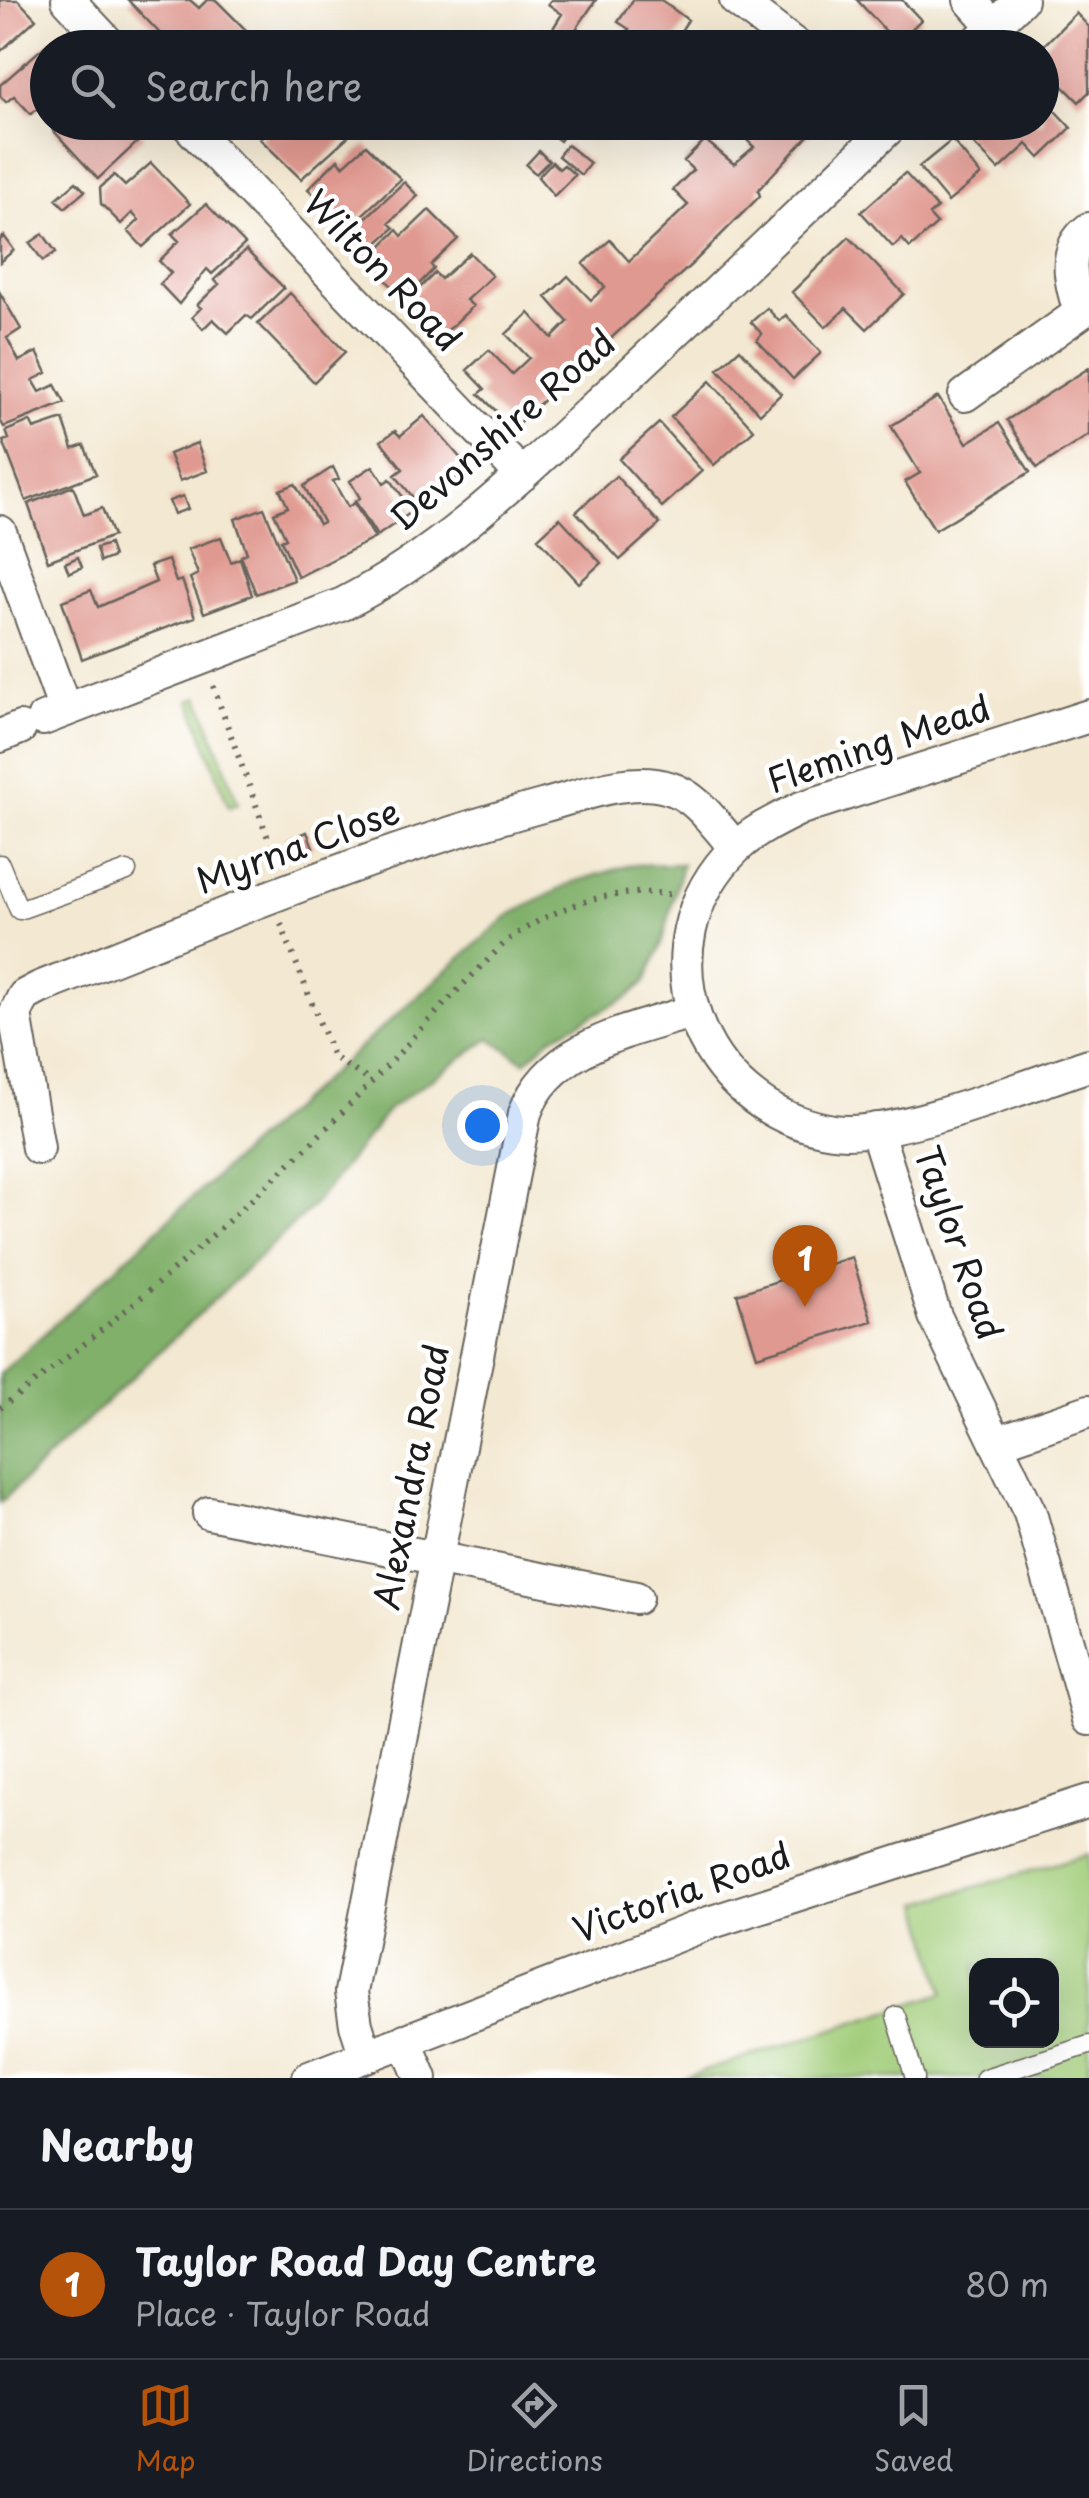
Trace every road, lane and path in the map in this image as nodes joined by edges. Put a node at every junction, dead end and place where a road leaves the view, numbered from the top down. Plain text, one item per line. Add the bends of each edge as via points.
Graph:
1 (68, 0) edge
2 (736, 0) edge
3 (970, 0) edge
4 (1021, 0) edge
5 (97, 30) edge
6 (775, 30) edge
7 (980, 30) edge
8 (989, 30) edge
9 (202, 140) edge
10 (876, 140) edge
11 (1089, 229) edge
12 (965, 395) dead end
13 (522, 475) junction
14 (0, 532) edge
15 (201, 658) junction
16 (1089, 716) edge
17 (32, 723) edge
18 (736, 848) junction
19 (276, 861) dead end
20 (0, 864) edge
21 (126, 870) dead end
22 (701, 900) junction
23 (283, 910) dead end
24 (691, 1012) junction
25 (1089, 1065) edge
26 (372, 1082) junction
27 (876, 1129) junction
28 (38, 1148) dead end
29 (0, 1408) edge
30 (1089, 1411) edge
31 (998, 1442) junction
32 (209, 1513) dead end
33 (436, 1559) junction
34 (636, 1598) dead end
35 (1089, 1718) edge
36 (1089, 1801) edge
37 (896, 2016) dead end
38 (406, 2040) junction
39 (1089, 2045) edge
40 (366, 2056) junction
41 (309, 2078) edge
42 (421, 2078) edge
43 (915, 2078) edge
44 (985, 2078) edge

1 - 5 street
2 - 6 street
3 - 7 street
4 - 8 street
9 - 13 street, Wilton Road
10 - 13 street, Devonshire Road
11 - 12 street via 1070,256 1080,314
13 - 15 street, Devonshire Road via 447,540 376,588
14 - 17 street
15 - 17 street, Devonshire Road
15 - 19 path
16 - 18 street, Fleming Mead via 802,808
18 - 22 street, Fleming Mead
18 - 28 street, Myrna Close via 681,793 653,785 601,790 284,891 39,988 24,996 15,1014
20 - 21 lane via 19,910
22 - 24 street, Fleming Mead via 686,968
22 - 26 path via 623,892 576,904 514,936
23 - 26 path via 281,928 333,1056
24 - 27 street, Fleming Mead via 715,1056 756,1101 810,1126
24 - 33 street, Alexandra Road via 582,1050 550,1072 531,1097
25 - 27 street, Fleming Mead
26 - 29 path via 253,1200
27 - 31 street, Taylor Road via 935,1316
30 - 31 street
31 - 35 street, Taylor Road via 1030,1513
32 - 33 street
33 - 34 street
33 - 40 street, Alexandra Road via 351,1992
36 - 38 street, Victoria Road via 709,1923
37 - 43 lane
38 - 40 street, Victoria Road
38 - 42 street
39 - 44 lane
40 - 41 street, Victoria Road

